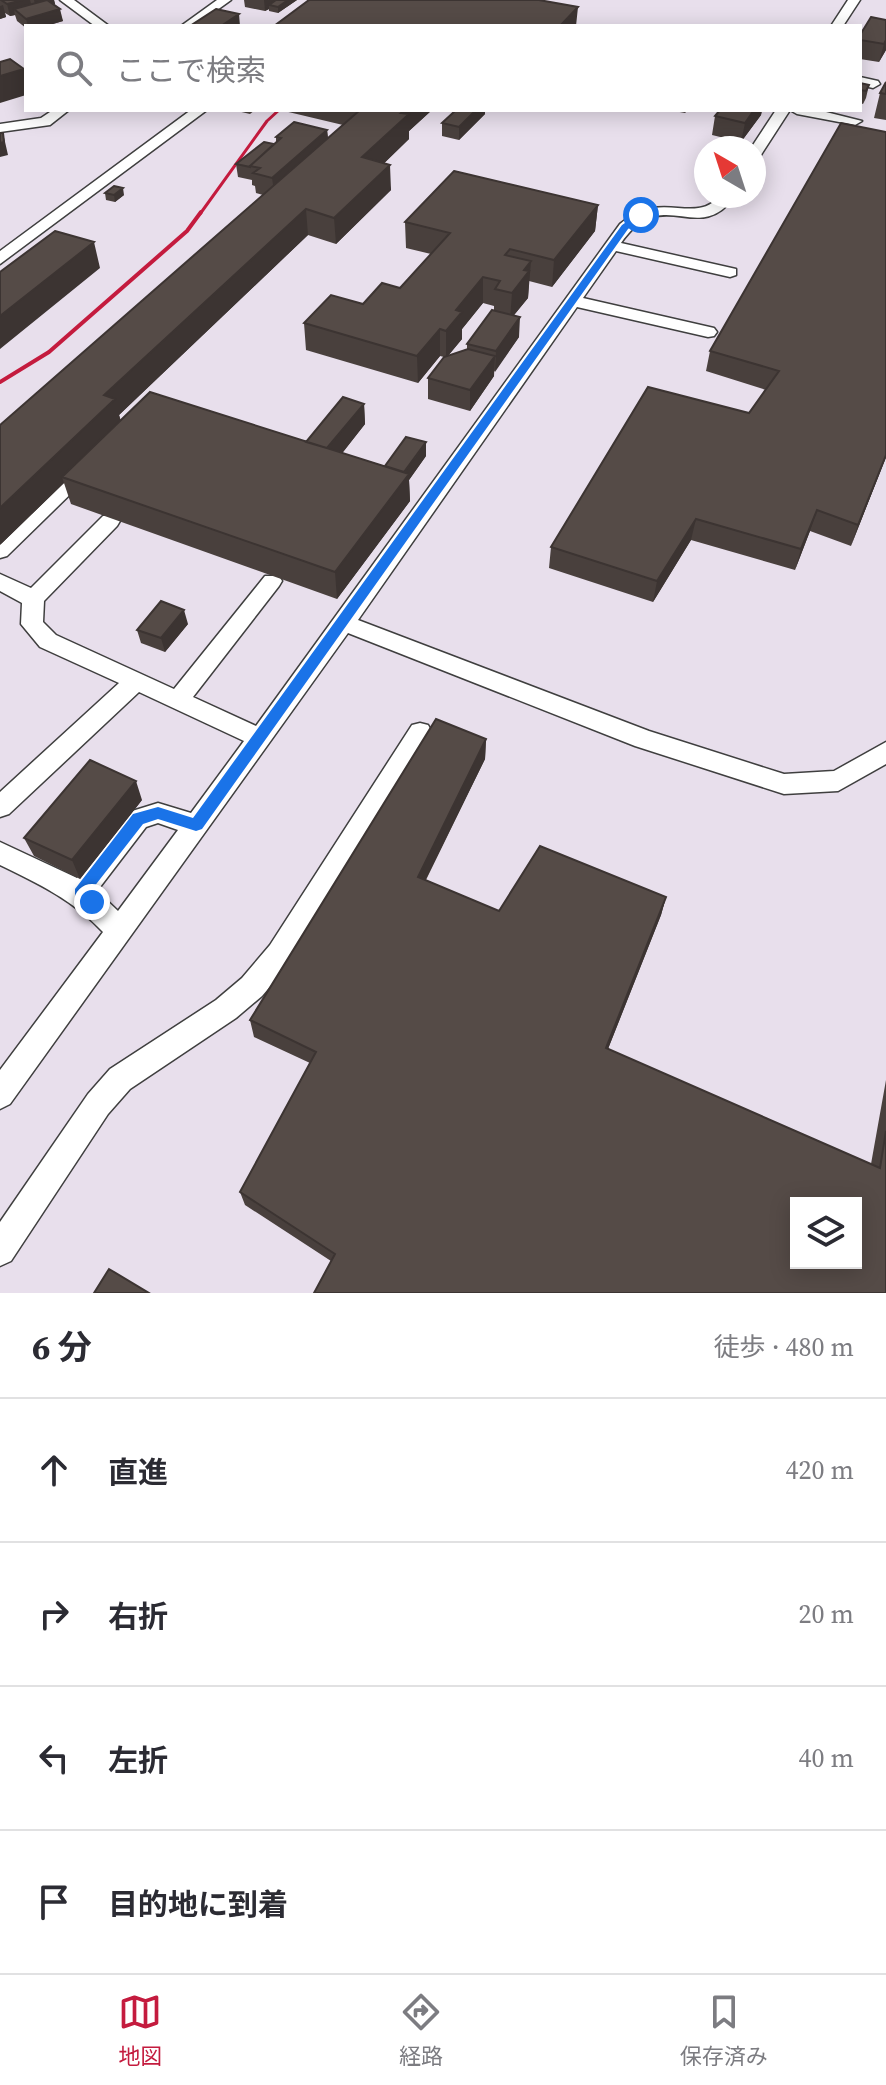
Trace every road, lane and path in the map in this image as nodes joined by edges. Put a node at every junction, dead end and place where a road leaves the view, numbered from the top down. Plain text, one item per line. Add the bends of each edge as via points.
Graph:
1 (66, 0) edge
2 (225, 0) edge
3 (854, 0) edge
4 (100, 24) edge
5 (190, 24) edge
6 (838, 24) edge
7 (59, 112) edge
8 (197, 112) edge
9 (782, 112) edge
10 (808, 112) edge
11 (855, 121) dead end
12 (0, 128) edge
13 (766, 136) edge
14 (720, 208) edge
15 (612, 246) junction
16 (0, 259) edge
17 (730, 272) dead end
18 (573, 301) junction
19 (708, 332) dead end
20 (98, 457) edge
21 (110, 521) dead end
22 (0, 551) edge
23 (272, 581) dead end
24 (0, 582) edge
25 (33, 599) junction
26 (344, 623) junction
27 (136, 681) junction
28 (178, 700) junction
29 (420, 732) dead end
30 (260, 738) junction
31 (886, 752) edge
32 (0, 807) edge
33 (196, 825) junction
34 (0, 853) edge
35 (80, 894) junction
36 (119, 931) junction
37 (0, 1094) edge
38 (0, 1250) edge

1 - 4 lane
2 - 5 lane
3 - 6 lane
7 - 12 lane via 45,122
8 - 16 lane
9 - 13 lane
10 - 11 lane
14 - 15 lane via 709,213 648,212 625,227
15 - 17 lane
15 - 18 lane
18 - 19 lane
18 - 26 lane
20 - 22 lane
21 - 25 lane
23 - 28 lane
24 - 25 lane
25 - 27 lane via 32,624 48,641
26 - 30 lane
26 - 31 lane via 643,739 784,784 838,781
27 - 28 lane
27 - 32 lane
28 - 30 lane
29 - 38 lane via 280,954 226,1009 120,1079
30 - 33 lane
33 - 35 lane via 158,813 138,819
33 - 36 lane
34 - 35 lane
35 - 36 lane
36 - 37 lane

